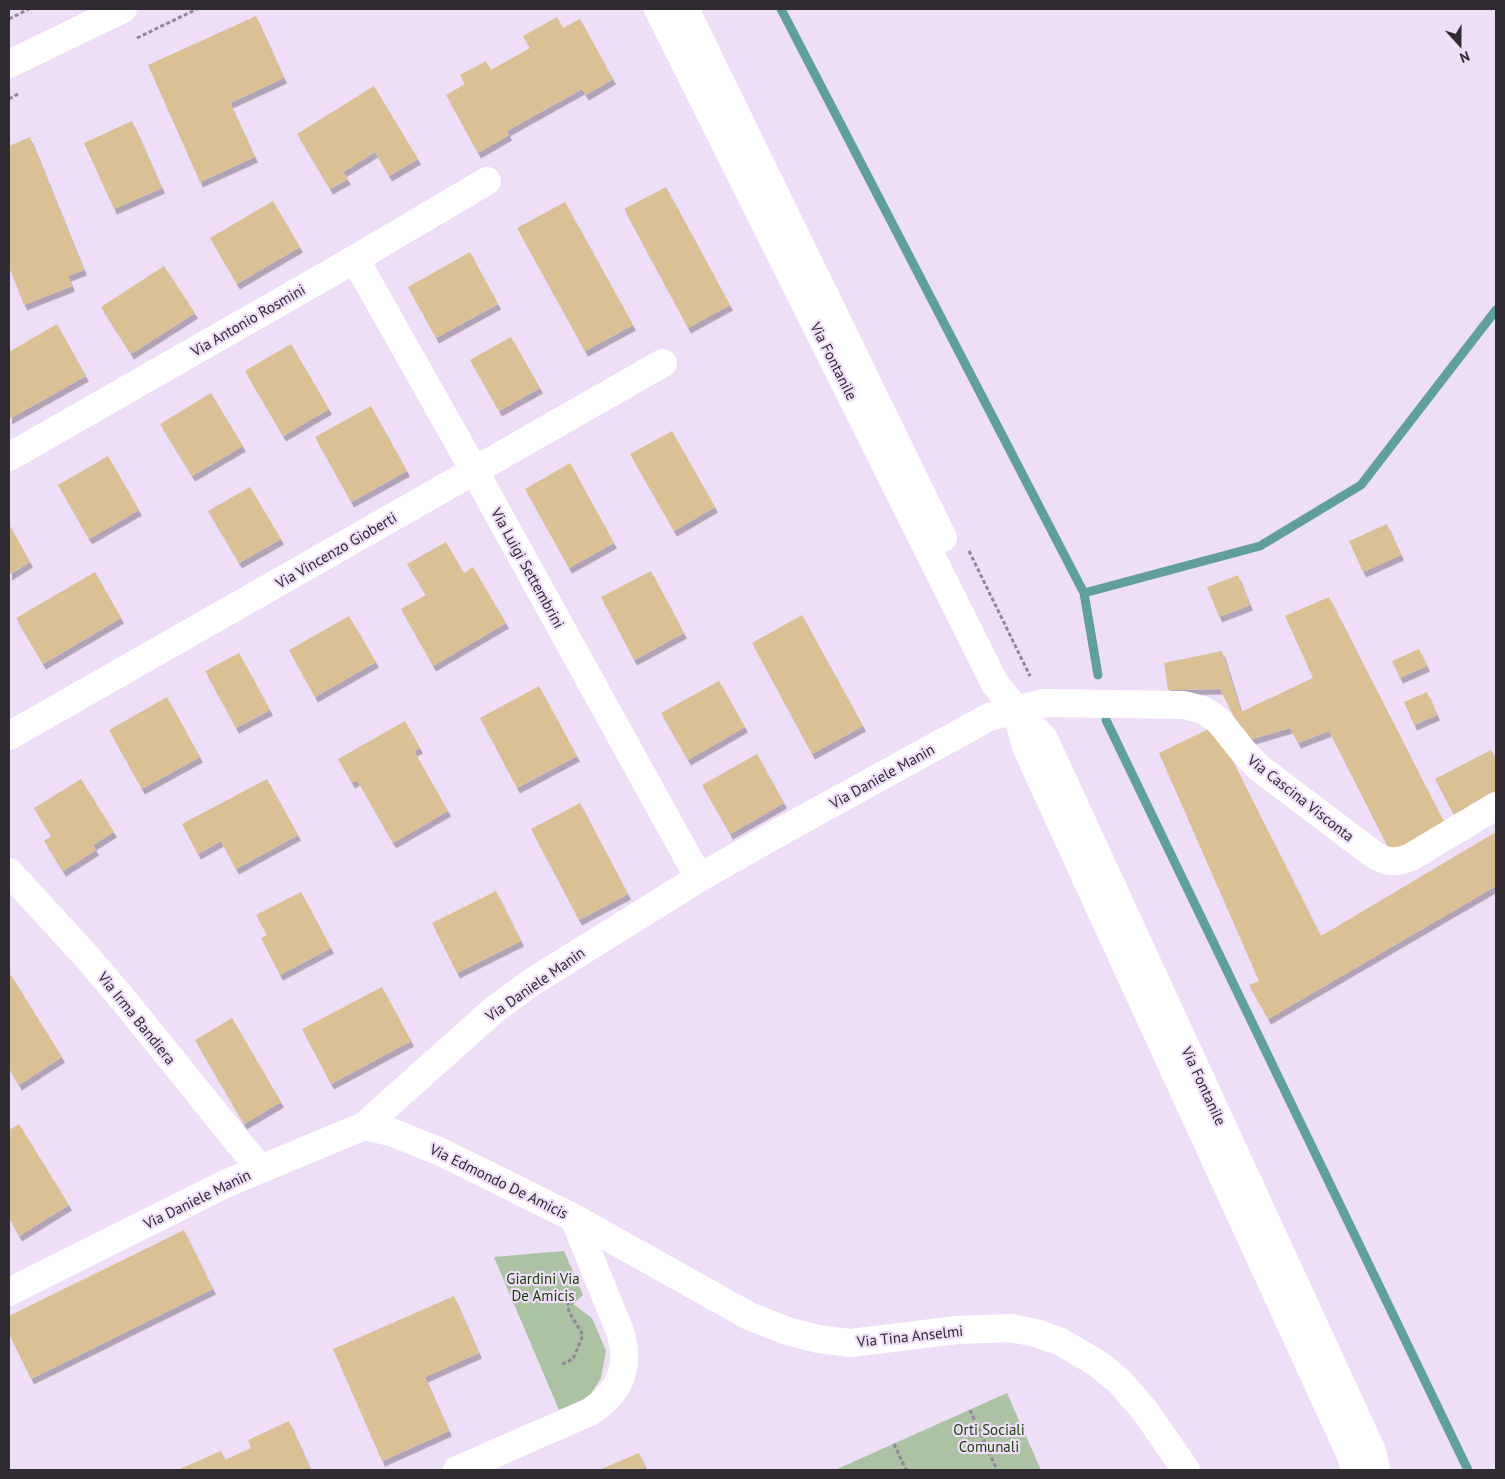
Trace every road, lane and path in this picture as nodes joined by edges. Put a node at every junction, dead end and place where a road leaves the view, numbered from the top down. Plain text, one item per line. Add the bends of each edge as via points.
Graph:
1 (28, 9) edge
2 (85, 9) edge
3 (122, 9) edge
4 (658, 9) edge
5 (685, 9) edge
6 (9, 19) edge
7 (9, 46) edge
8 (9, 64) edge
9 (487, 181) dead end
10 (355, 259) junction
11 (663, 363) dead end
12 (9, 457) edge
13 (474, 470) junction
14 (1016, 709) junction
15 (9, 736) edge
16 (1496, 806) edge
17 (9, 872) edge
18 (699, 878) junction
19 (364, 1126) junction
20 (260, 1169) junction
21 (574, 1218) junction
22 (9, 1292) edge
23 (573, 1304) dead end
24 (562, 1364) dead end
25 (970, 1410) dead end
26 (894, 1444) dead end
27 (457, 1470) edge
28 (906, 1470) edge
29 (997, 1470) edge
30 (1186, 1470) edge
31 (1355, 1470) edge
32 (1376, 1470) edge

1 - 6 path
2 - 7 street
3 - 8 street
4 - 14 street, Via Fontanile via 995,684
5 - 14 street, Via Fontanile via 1011,676
9 - 10 street, Via Antonio Rosmini
10 - 12 street, Via Antonio Rosmini
10 - 13 street, Via Luigi Settembrini
11 - 13 street, Via Vincenzo Gioberti
13 - 15 street, Via Vincenzo Gioberti
13 - 18 street, Via Luigi Settembrini
14 - 16 street, Via Cascina Visconta via 1042,703 1184,705 1204,710 1219,721 1258,767 1378,858 1391,862 1411,857
14 - 18 street, Via Daniele Manin via 989,717
14 - 31 street, Via Fontanile via 1026,747
14 - 32 street, Via Fontanile via 1044,739 1372,1450
17 - 20 street, Via Irma Bandiera via 126,1003
18 - 19 street, Via Daniele Manin via 532,982 495,1009
19 - 20 street, Via Daniele Manin
19 - 21 street, Via Edmondo De Amicis via 422,1143
20 - 22 street, Via Daniele Manin
21 - 27 street, Via Edmondo De Amicis via 621,1334 624,1364 620,1379 603,1404 590,1412
21 - 30 street, Via Tina Anselmi via 757,1320 818,1339 851,1343 997,1328 1023,1330 1059,1342 1120,1382 1145,1411
23 - 24 path via 567,1298 569,1312 583,1335 573,1360
25 - 29 path
26 - 28 path

